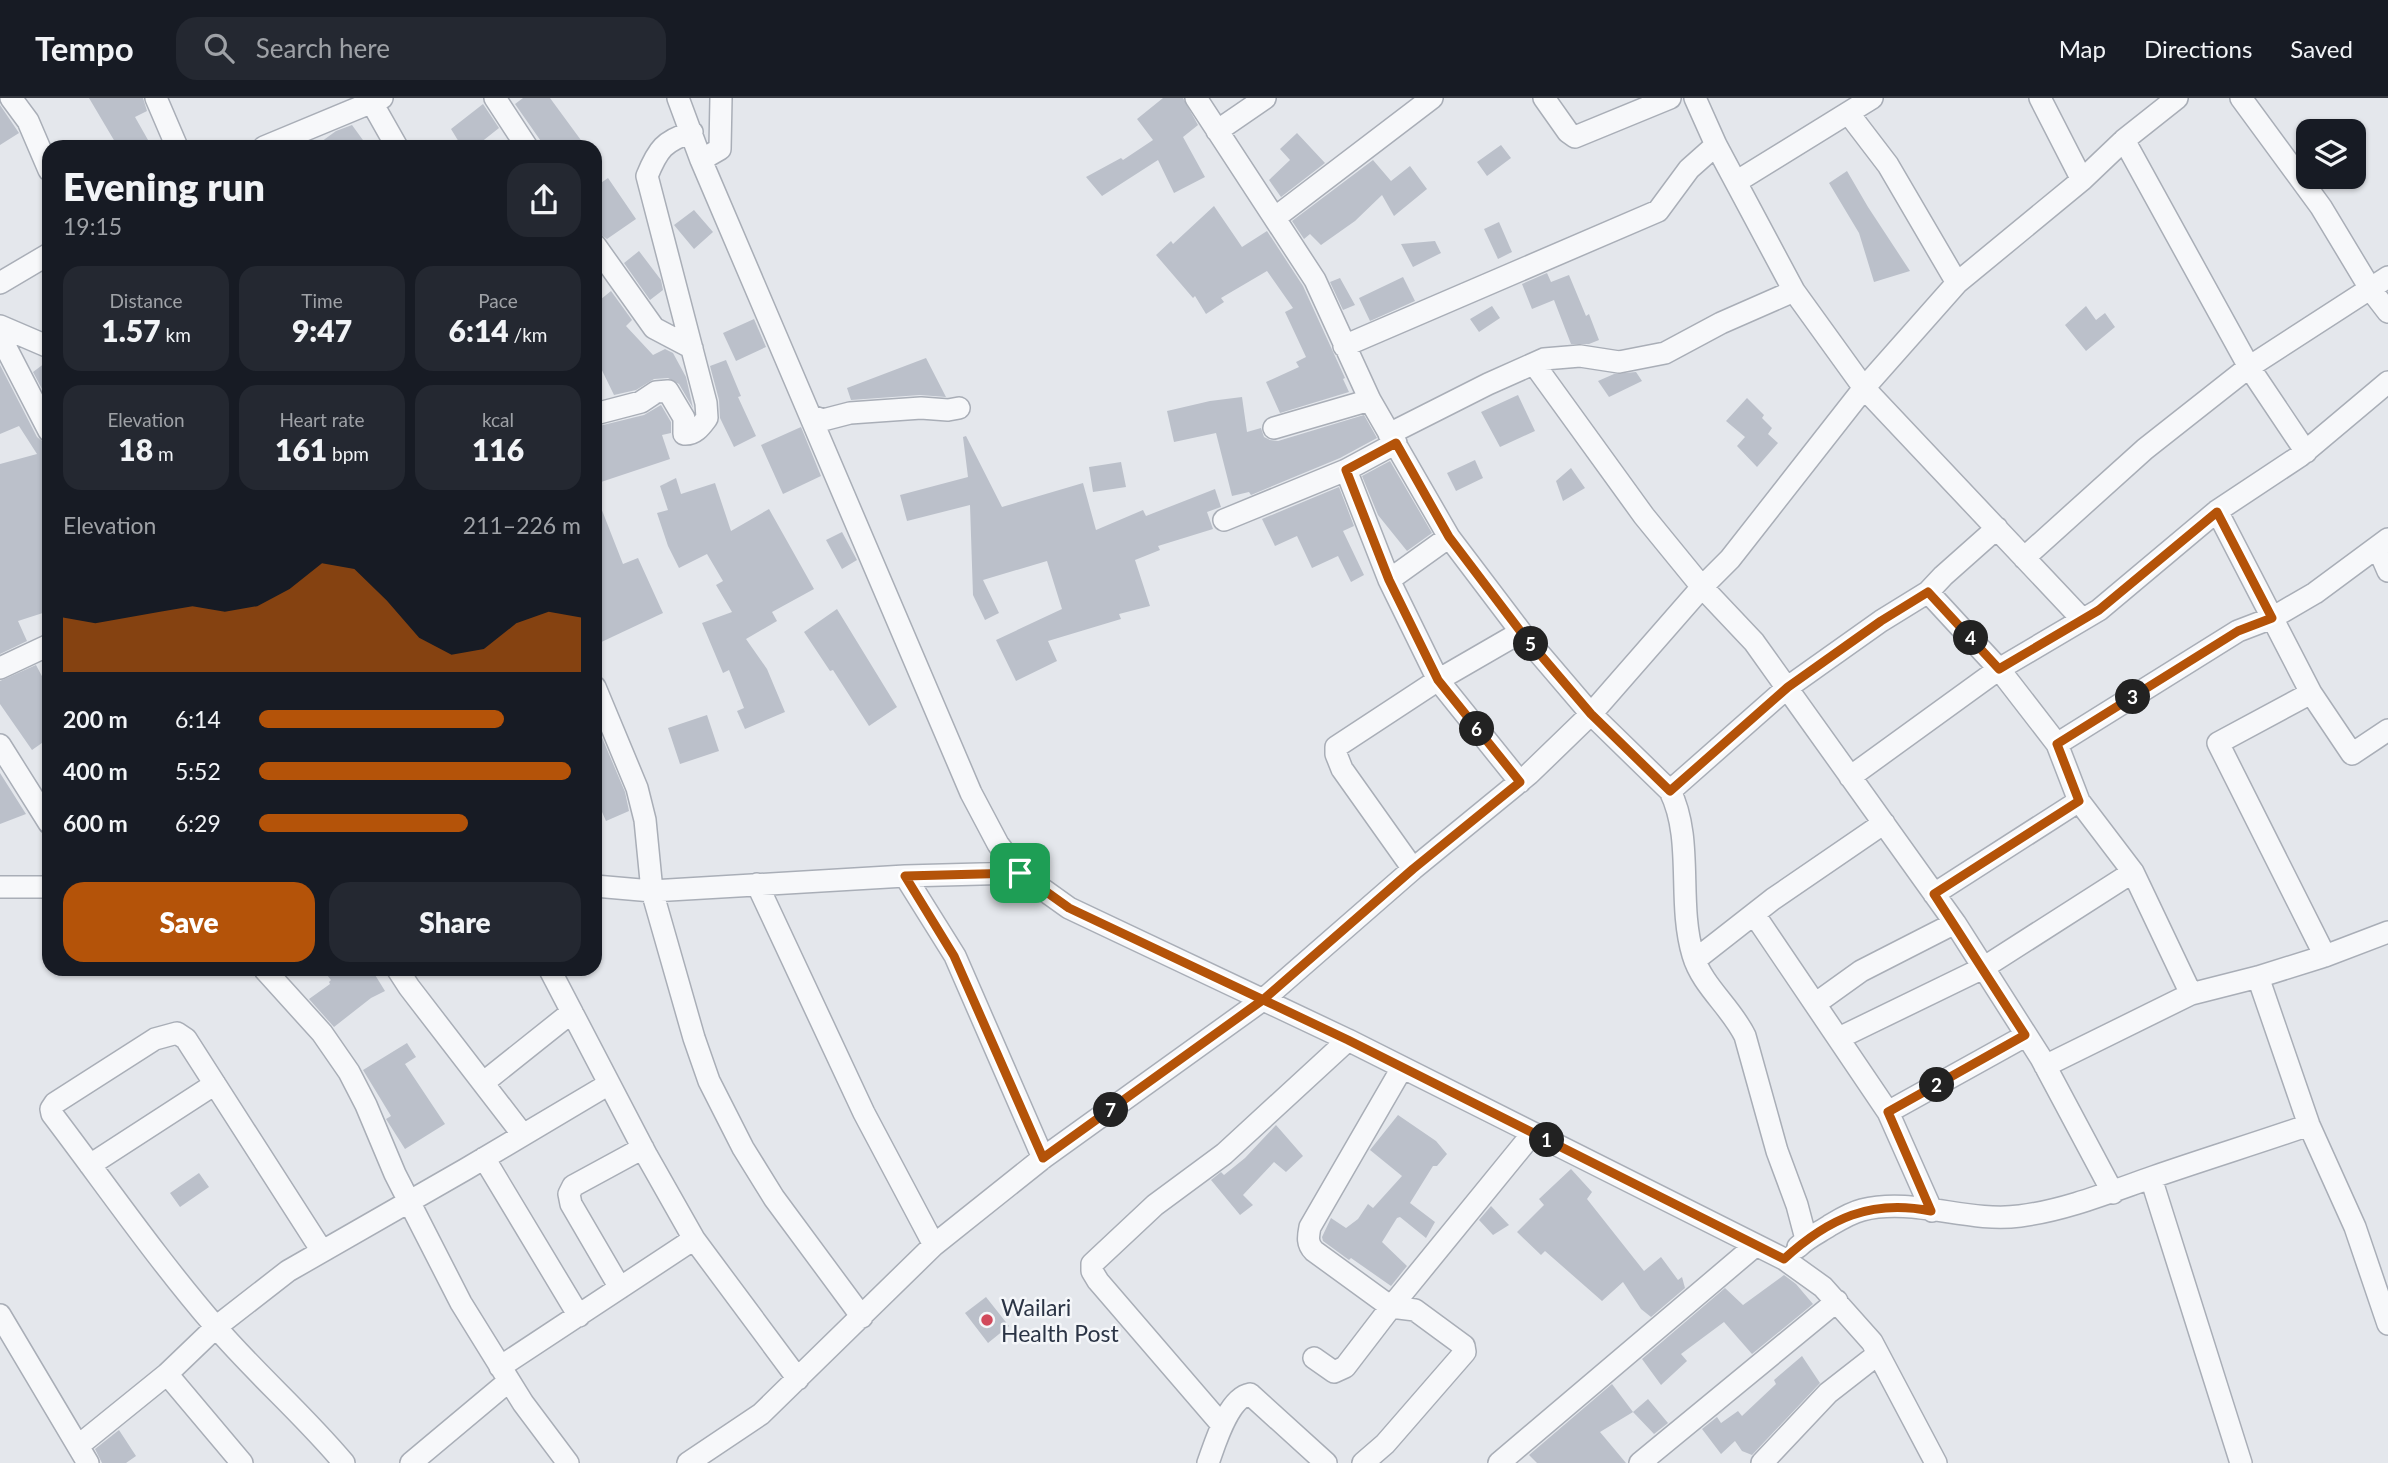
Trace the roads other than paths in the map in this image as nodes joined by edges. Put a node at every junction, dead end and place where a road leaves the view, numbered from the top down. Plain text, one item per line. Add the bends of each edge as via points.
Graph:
1 (11, 98) edge
2 (156, 98) edge
3 (495, 98) edge
4 (678, 98) edge
5 (722, 98) edge
6 (1196, 98) edge
7 (1265, 98) edge
8 (1432, 98) edge
9 (1544, 98) edge
10 (1671, 98) edge
11 (1695, 98) edge
12 (1872, 98) edge
13 (2040, 98) edge
14 (2177, 98) edge
15 (2241, 98) edge
16 (376, 99) edge
17 (1849, 114) junction
18 (1217, 131) junction
19 (692, 132) junction
20 (174, 140) edge
21 (280, 140) edge
22 (394, 140) edge
23 (522, 140) edge
24 (2124, 140) junction
25 (1716, 145) junction
26 (42, 154) edge
27 (701, 160) junction
28 (2082, 180) junction
29 (1735, 182) junction
30 (1276, 217) junction
31 (602, 255) edge
32 (42, 258) edge
33 (2388, 277) edge
34 (0, 283) edge
35 (1957, 283) junction
36 (2371, 290) junction
37 (1794, 291) junction
38 (2388, 312) edge
39 (0, 326) edge
40 (0, 336) edge
41 (42, 344) edge
42 (1344, 346) junction
43 (692, 348) junction
44 (1534, 364) junction
45 (2249, 367) junction
46 (2388, 382) edge
47 (1864, 388) junction
48 (1370, 400) junction
49 (959, 408) dead end
50 (602, 412) edge
51 (811, 415) junction
52 (42, 417) edge
53 (1274, 428) dead end
54 (1393, 439) junction
55 (2306, 452) junction
56 (1346, 470) junction
57 (2217, 512) junction
58 (1224, 520) dead end
59 (1997, 528) junction
60 (1449, 537) junction
61 (2383, 543) edge
62 (2024, 558) junction
63 (2388, 570) edge
64 (1389, 580) junction
65 (1702, 587) junction
66 (1928, 592) junction
67 (2272, 618) junction
68 (2082, 619) junction
69 (1521, 632) junction
70 (42, 648) edge
71 (0, 668) edge
72 (1999, 669) junction
73 (1438, 680) junction
74 (1788, 687) junction
75 (2311, 693) junction
76 (602, 703) edge
77 (1591, 714) junction
78 (2388, 730) edge
79 (2057, 744) junction
80 (0, 746) edge
81 (1850, 777) junction
82 (1520, 782) junction
83 (1670, 791) junction
84 (2079, 801) junction
85 (42, 811) edge
86 (1884, 823) junction
87 (1413, 869) junction
88 (2133, 872) junction
89 (1020, 873) junction
90 (905, 876) junction
91 (757, 884) junction
92 (0, 887) edge
93 (42, 887) edge
94 (602, 887) edge
95 (652, 891) junction
96 (1934, 894) junction
97 (1754, 914) junction
98 (1955, 923) junction
99 (2388, 932) edge
100 (2325, 956) junction
101 (1695, 960) junction
102 (1983, 968) junction
103 (271, 976) edge
104 (402, 976) edge
105 (553, 976) edge
106 (2258, 977) junction
107 (2191, 994) junction
108 (1264, 999) junction
109 (1815, 1004) junction
110 (572, 1012) junction
111 (2025, 1035) junction
112 (1839, 1038) junction
113 (1348, 1040) junction
114 (2045, 1066) junction
115 (1402, 1068) junction
116 (483, 1083) junction
117 (215, 1084) junction
118 (610, 1084) junction
119 (1888, 1112) junction
120 (2309, 1125) junction
121 (1533, 1133) junction
122 (523, 1135) junction
123 (643, 1149) junction
124 (484, 1158) junction
125 (1043, 1158) junction
126 (90, 1165) junction
127 (2151, 1178) junction
128 (2113, 1193) junction
129 (409, 1202) junction
130 (1931, 1211) junction
131 (695, 1239) junction
132 (1806, 1239) junction
133 (934, 1245) junction
134 (1756, 1245) junction
135 (322, 1251) junction
136 (1784, 1259) junction
137 (621, 1288) junction
138 (1837, 1301) junction
139 (1391, 1307) junction
140 (0, 1315) edge
141 (579, 1315) junction
142 (862, 1317) junction
143 (2388, 1324) edge
144 (216, 1327) junction
145 (1878, 1354) junction
146 (1314, 1358) dead end
147 (167, 1374) junction
148 (505, 1374) junction
149 (798, 1379) junction
150 (1222, 1425) junction
151 (83, 1455) edge
152 (1508, 1460) edge
153 (242, 1463) edge
154 (344, 1463) edge
155 (411, 1463) edge
156 (568, 1463) edge
157 (688, 1463) edge
158 (1208, 1463) edge
159 (1326, 1463) edge
160 (1363, 1463) edge
161 (1640, 1463) edge
162 (1762, 1463) edge
163 (1936, 1463) edge
164 (2241, 1463) edge

1 - 26 street via 28,121
2 - 20 street
3 - 23 street
4 - 19 street
5 - 27 street via 720,149
6 - 18 street
7 - 18 street
8 - 30 street
9 - 10 street via 1575,137
11 - 25 street
12 - 17 street
13 - 28 street
14 - 24 street
15 - 36 street via 2321,207
16 - 21 street
16 - 22 street
17 - 29 street
17 - 35 street via 1888,165
18 - 30 street
19 - 27 street
19 - 43 street via 673,138 660,149 647,176
24 - 28 street
24 - 45 street
25 - 29 street
25 - 42 street via 1689,169 1658,211
27 - 51 street
28 - 35 street
29 - 37 street
30 - 42 street via 1315,280
31 - 43 street via 654,328
32 - 34 street
33 - 36 street
35 - 47 street
36 - 38 street
36 - 45 street
37 - 44 street via 1665,354 1619,362 1580,356
37 - 47 street
39 - 41 street
40 - 52 street
42 - 48 street
43 - 50 street via 706,403 707,418 699,429 684,434 684,418 668,391
44 - 54 street via 1488,384
44 - 65 street via 1644,516
45 - 55 street
45 - 62 street via 2145,449
46 - 55 street
47 - 59 street
47 - 65 street via 1730,559
48 - 53 street
48 - 54 street
49 - 51 street via 850,413 823,420
51 - 89 street via 971,793 998,844
54 - 56 street
54 - 60 street
55 - 57 street
56 - 58 street
56 - 64 street
57 - 67 street
57 - 68 street via 2119,595
59 - 62 street
59 - 66 street
60 - 64 street
60 - 69 street
61 - 63 street
61 - 67 street
62 - 68 street
64 - 73 street
65 - 74 street via 1754,642
65 - 77 street
66 - 72 street
66 - 74 street
67 - 75 street
67 - 79 street via 2238,631
68 - 72 street
69 - 73 street
69 - 77 street
70 - 71 street
72 - 79 street
72 - 81 street
73 - 82 street
73 - 87 street via 1336,747 1342,769
74 - 81 street
74 - 83 street
75 - 78 street via 2352,754
75 - 100 street via 2218,743
76 - 95 street via 637,788
77 - 82 street
77 - 83 street
79 - 84 street
80 - 85 street
81 - 86 street
82 - 87 street
83 - 101 street via 1682,829 1684,890
84 - 88 street
84 - 96 street
86 - 96 street
86 - 97 street
87 - 108 street
88 - 102 street
88 - 107 street
89 - 90 street
89 - 108 street via 1069,908
90 - 91 street
90 - 125 street via 954,956
91 - 95 street
91 - 133 street via 864,1113
92 - 93 street
94 - 95 street
95 - 142 street via 694,1038 715,1092 774,1198
96 - 98 street
97 - 101 street
97 - 109 street
98 - 102 street
98 - 109 street via 1861,971
99 - 100 street
100 - 106 street
101 - 132 street via 1745,1036
102 - 111 street
102 - 112 street
103 - 129 street via 322,1032 349,1072
104 - 116 street
105 - 110 street
106 - 107 street
106 - 120 street
107 - 114 street
108 - 113 street
108 - 125 street
109 - 112 street
110 - 116 street
110 - 118 street
111 - 114 street
111 - 119 street
112 - 119 street
113 - 115 street
113 - 150 street via 1224,1154 1155,1205 1092,1264 1098,1281
114 - 128 street
115 - 121 street
115 - 139 street via 1310,1227 1308,1239 1314,1251
116 - 122 street
117 - 126 street
117 - 126 street via 186,1039 177,1033 167,1034 55,1103 52,1114
117 - 135 street
118 - 122 street
118 - 123 street
119 - 130 street
120 - 127 street
120 - 143 street via 2354,1227
121 - 134 street
121 - 139 street
122 - 124 street
123 - 131 street
123 - 137 street via 573,1185 569,1194
124 - 129 street
124 - 141 street
125 - 133 street
126 - 144 street
127 - 128 street
127 - 164 street
128 - 130 street via 2020,1216
129 - 135 street
129 - 148 street via 461,1303
130 - 132 street via 1902,1206 1863,1210
131 - 137 street
131 - 149 street
132 - 136 street
133 - 142 street
134 - 136 street
134 - 152 street
135 - 144 street via 288,1271
136 - 138 street
137 - 141 street
138 - 145 street
138 - 161 street
139 - 146 street via 1345,1367 1334,1371
139 - 160 street via 1415,1310 1464,1346 1465,1352
140 - 151 street
141 - 148 street
142 - 149 street
144 - 147 street
144 - 154 street
145 - 162 street via 1828,1393
145 - 163 street
147 - 151 street
147 - 153 street
148 - 155 street
148 - 156 street
149 - 157 street via 761,1414
150 - 158 street
150 - 159 street via 1240,1398 1250,1394

